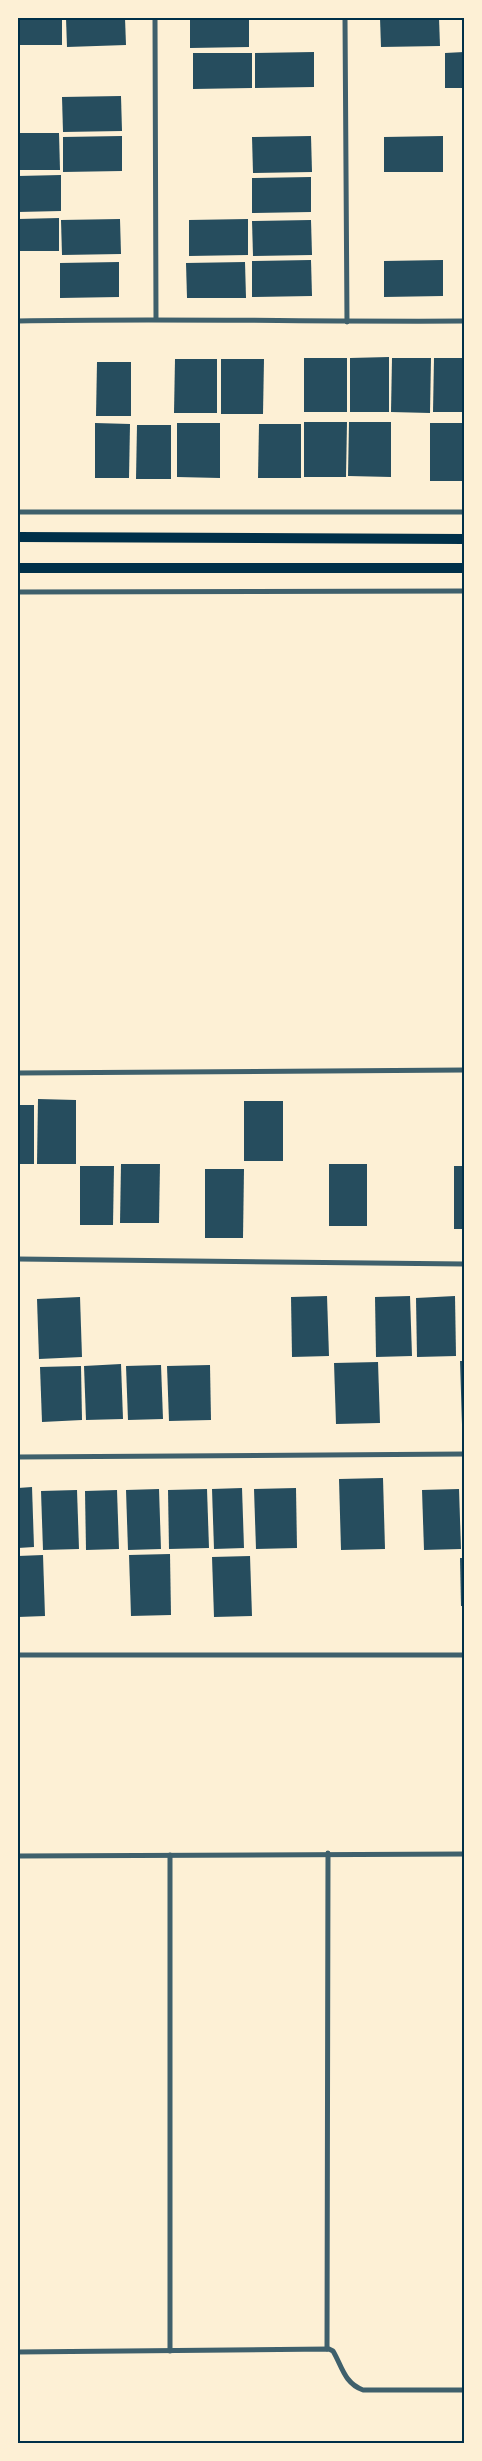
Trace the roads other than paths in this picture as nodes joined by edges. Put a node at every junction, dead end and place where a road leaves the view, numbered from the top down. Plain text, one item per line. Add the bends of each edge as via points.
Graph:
1 (155, 18) edge
2 (346, 18) edge
3 (156, 319) junction
4 (464, 320) edge
5 (18, 321) edge
6 (347, 322) junction
7 (18, 512) edge
8 (464, 512) edge
9 (18, 537) edge
10 (464, 539) edge
11 (18, 568) edge
12 (464, 568) edge
13 (464, 591) edge
14 (18, 592) edge
15 (464, 1070) edge
16 (18, 1073) edge
17 (18, 1259) edge
18 (464, 1264) edge
19 (464, 1454) edge
20 (18, 1457) edge
21 (18, 1655) edge
22 (464, 1655) edge
23 (328, 1853) junction
24 (464, 1854) edge
25 (170, 1855) junction
26 (18, 1856) edge
27 (327, 2349) junction
28 (170, 2351) junction
29 (18, 2352) edge
30 (464, 2390) edge

1 - 3 street
2 - 6 street
3 - 5 street
3 - 6 street
4 - 6 street
7 - 8 street
9 - 10 main road
11 - 12 main road
13 - 14 street
15 - 16 street
17 - 18 street
19 - 20 street
21 - 22 street
23 - 24 street
23 - 25 street
23 - 27 street
25 - 26 street
25 - 28 street
27 - 28 street
27 - 30 street via 332,2351 351,2383 363,2390
28 - 29 street

